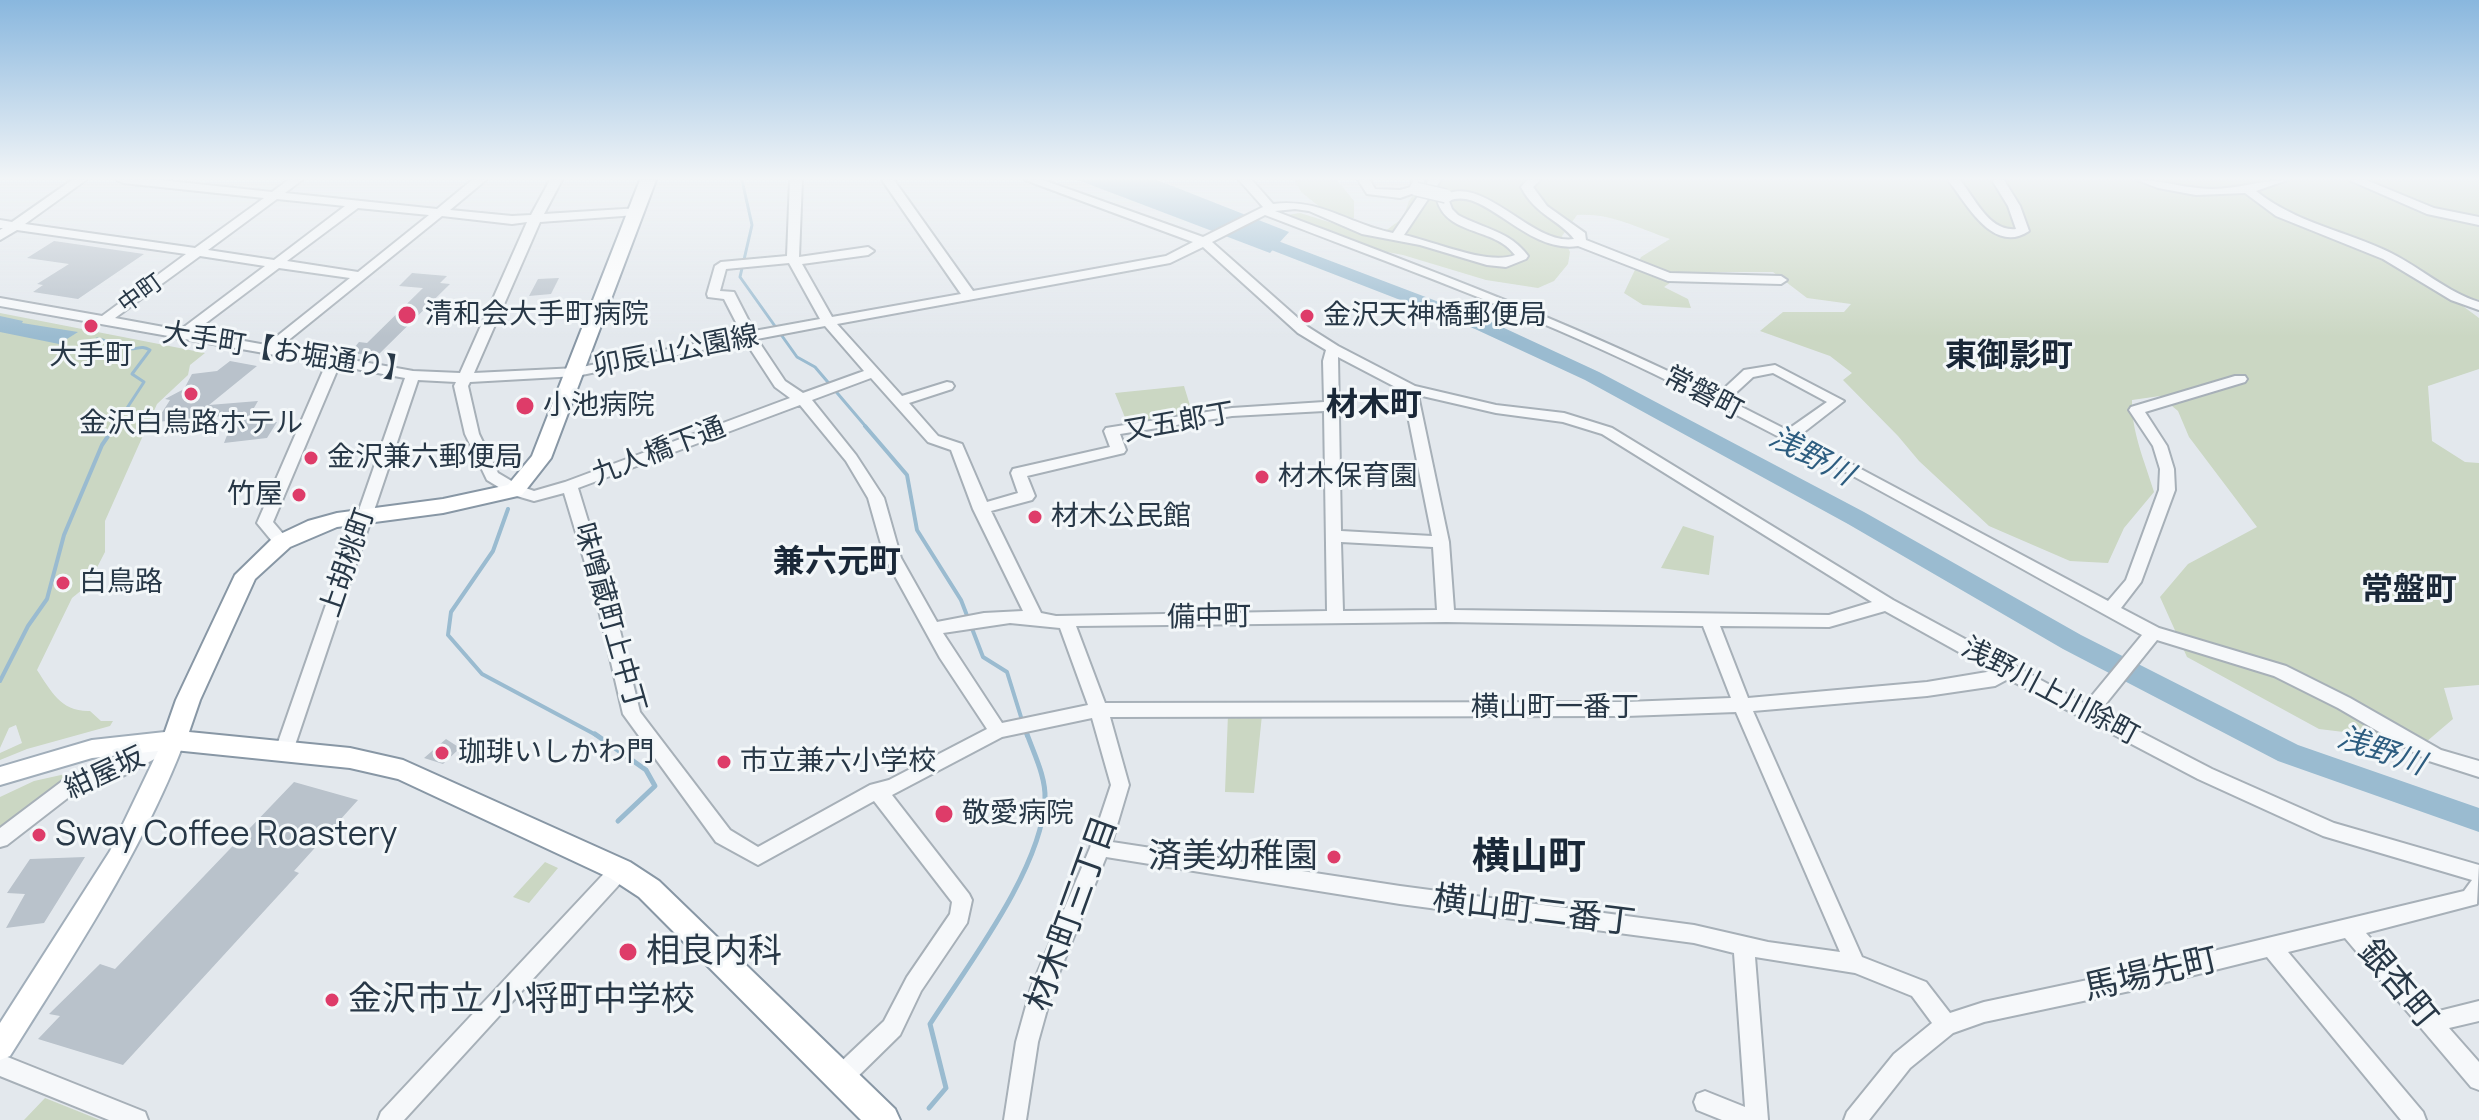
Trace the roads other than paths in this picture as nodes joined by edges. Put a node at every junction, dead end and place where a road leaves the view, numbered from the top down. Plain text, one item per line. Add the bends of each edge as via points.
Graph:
1 (62, 232) edge
2 (227, 232) edge
3 (318, 232) edge
4 (414, 232) edge
5 (529, 232) edge
6 (628, 232) edge
7 (795, 232) edge
8 (924, 232) edge
9 (1185, 232) edge
10 (1223, 232) edge
11 (1321, 232) edge
12 (1376, 232) edge
13 (1399, 232) edge
14 (1495, 232) edge
15 (1529, 232) edge
16 (1575, 232) edge
17 (2326, 232) edge
18 (1396, 237) junction
19 (1208, 240) junction
20 (1579, 242) junction
21 (201, 251) junction
22 (868, 251) dead end
23 (794, 260) junction
24 (277, 263) junction
25 (362, 276) junction
26 (1781, 280) dead end
27 (970, 297) junction
28 (0, 302) edge
29 (2479, 306) edge
30 (102, 322) junction
31 (829, 323) junction
32 (180, 336) junction
33 (750, 336) junction
34 (1333, 349) junction
35 (267, 351) junction
36 (334, 361) junction
37 (577, 372) junction
38 (874, 372) junction
39 (413, 375) junction
40 (464, 378) junction
41 (2240, 379) dead end
42 (947, 386) dead end
43 (1410, 389) junction
44 (802, 398) junction
45 (900, 401) junction
46 (1718, 402) junction
47 (1331, 406) junction
48 (1788, 437) junction
49 (570, 486) junction
50 (515, 490) junction
51 (981, 509) junction
52 (363, 517) junction
53 (1332, 536) junction
54 (282, 542) junction
55 (1441, 542) junction
56 (1887, 604) junction
57 (2110, 611) junction
58 (1446, 616) junction
59 (1335, 617) junction
60 (1035, 618) junction
61 (1709, 619) junction
62 (1065, 620) junction
63 (934, 629) junction
64 (2153, 633) junction
65 (2007, 670) junction
66 (1742, 705) junction
67 (1099, 710) junction
68 (2088, 713) junction
69 (998, 731) junction
70 (174, 740) junction
71 (284, 751) junction
72 (2479, 769) edge
73 (0, 776) edge
74 (877, 790) junction
75 (0, 839) edge
76 (1100, 848) junction
77 (620, 870) junction
78 (2479, 874) edge
79 (2479, 886) edge
80 (2348, 927) junction
81 (1744, 945) junction
82 (2271, 946) junction
83 (1855, 964) junction
84 (2479, 1011) edge
85 (2429, 1023) junction
86 (1946, 1025) junction
87 (0, 1047) edge
88 (0, 1065) edge
89 (839, 1079) junction
90 (2479, 1079) edge
91 (1705, 1102) dead end
92 (137, 1120) edge
93 (389, 1120) edge
94 (884, 1120) edge
95 (1015, 1120) edge
96 (1749, 1120) edge
97 (1757, 1120) edge
98 (1855, 1120) edge
99 (2415, 1120) edge

1 - 21 street
2 - 21 street, 中町
3 - 24 street
4 - 25 street
5 - 40 street
6 - 37 highway
7 - 23 street
8 - 27 street
9 - 19 street
10 - 19 street, 卯辰山公園線
11 - 46 street, 常磐町 via 1553,324
12 - 18 street
13 - 18 street
14 - 18 street via 1516,245 1522,256 1497,263
15 - 20 street via 1552,241
16 - 20 street
17 - 29 street via 2385,255
19 - 27 street, 卯辰山公園線 via 1155,262
19 - 34 street, 浅野川上川除町 via 1280,310
20 - 26 street via 1668,277
21 - 24 street
21 - 30 street, 中町
22 - 23 street
23 - 31 street
23 - 33 street via 721,266 713,294 729,295
24 - 25 street
24 - 32 street
25 - 35 street
27 - 31 street, 卯辰山公園線
28 - 30 street, 大手町【お堀通り】
30 - 32 street, 大手町【お堀通り】
31 - 33 street, 卯辰山公園線
31 - 38 street
32 - 35 street, 大手町【お堀通り】
33 - 37 street, 卯辰山公園線
33 - 44 street via 774,377 793,397
34 - 43 street, 浅野川上川除町
34 - 47 street
35 - 36 street, 大手町【お堀通り】
36 - 39 street, 大手町【お堀通り】
36 - 54 street via 265,523
37 - 40 street, 大手町【お堀通り】
37 - 50 highway via 541,458
38 - 44 street, 九人橋下通
38 - 45 street
39 - 40 street, 大手町【お堀通り】
39 - 52 street, 上胡桃町
40 - 50 street via 461,386 472,434 492,476
41 - 57 street via 2136,410 2160,446 2167,490 2133,582
42 - 45 street
43 - 55 street
43 - 56 street, 浅野川上川除町 via 1607,431
44 - 49 street, 九人橋下通
44 - 63 street via 876,498 893,558
45 - 51 street via 933,439 957,447
46 - 48 street, 常磐町
46 - 48 street via 1749,373 1775,369 1837,401
47 - 51 street, 又五郎丁 via 1232,412 1111,431 1119,450 1018,473 1027,496
47 - 53 street
48 - 57 street, 常磐町
49 - 50 street, 九人橋下通 via 534,496
49 - 74 street, 味噌蔵町上中丁 via 632,714 723,836 758,857
50 - 52 highway
51 - 60 street
52 - 54 highway via 316,526
52 - 71 street, 上胡桃町
53 - 55 street
53 - 59 street
54 - 70 highway via 246,575
55 - 58 street
56 - 61 street, 備中町 via 1829,621
56 - 65 street, 浅野川上川除町
57 - 64 street, 常磐町
58 - 59 street, 備中町
58 - 61 street, 備中町
59 - 62 street, 備中町
60 - 62 street, 備中町 via 1053,624
60 - 63 street, 備中町 via 969,621
61 - 66 street
62 - 67 street, 材木町三丁目
63 - 69 street
64 - 68 street
64 - 72 street, 常磐町 via 2280,671 2435,756
65 - 66 street, 横山町一番丁 via 1995,679 1927,689
65 - 68 street, 浅野川上川除町
66 - 67 street, 横山町一番丁
66 - 83 street
67 - 69 street, 横山町一番丁
67 - 76 street, 材木町三丁目 via 1120,785
68 - 78 street, 浅野川上川除町 via 2330,830
69 - 74 street, 横山町一番丁 via 893,787
70 - 71 highway
70 - 73 main road via 92,749
70 - 75 street, 紺屋坂 via 112,773 72,784
70 - 87 main road via 159,782 86,912
71 - 77 highway via 403,770
74 - 89 street via 962,900 960,917 914,984 892,1028
76 - 81 street, 横山町二番丁
76 - 95 street, 材木町三丁目 via 1042,988
77 - 89 highway via 649,889
77 - 93 street
79 - 80 street, 馬場先町 via 2470,898
80 - 82 street, 馬場先町
80 - 85 street, 銀杏町
81 - 83 street, 横山町二番丁
81 - 97 street
82 - 86 street, 馬場先町
82 - 99 street
83 - 86 street, 横山町二番丁 via 1919,989
84 - 85 street
85 - 90 street, 銀杏町
86 - 98 street, 馬場先町 via 1902,1061
88 - 92 street
89 - 94 highway
91 - 96 street

